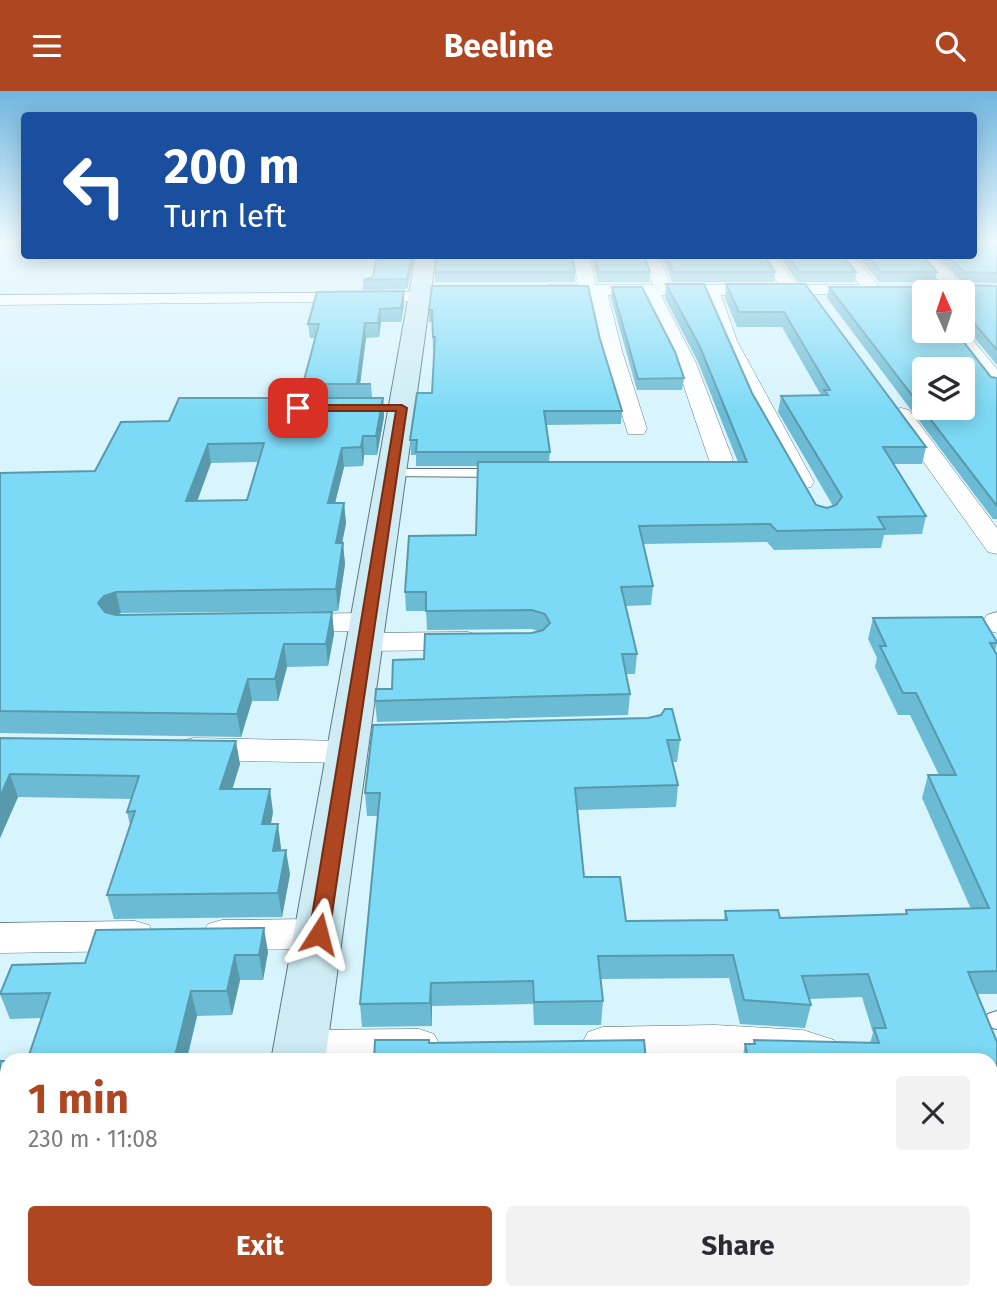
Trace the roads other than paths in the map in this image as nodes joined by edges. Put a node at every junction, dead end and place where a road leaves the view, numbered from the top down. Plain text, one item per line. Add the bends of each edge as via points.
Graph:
1 (39, 298) edge
2 (421, 298) edge
3 (595, 298) edge
4 (660, 298) edge
5 (713, 298) edge
6 (810, 298) edge
7 (0, 300) edge
8 (823, 310) edge
9 (966, 343) edge
10 (997, 383) edge
11 (890, 401) edge
12 (636, 429) dead end
13 (721, 460) edge
14 (392, 473) junction
15 (510, 473) edge
16 (810, 496) edge
17 (997, 546) edge
18 (263, 622) edge
19 (366, 632) junction
20 (490, 641) edge
21 (358, 740) junction
22 (167, 749) edge
23 (319, 934) junction
24 (0, 938) edge
25 (563, 1046) edge
26 (452, 1047) edge
27 (299, 1053) edge
28 (321, 1053) edge
29 (818, 1053) edge

1 - 7 street
2 - 14 street via 389,408
3 - 12 street
4 - 13 street
5 - 16 street via 727,341
6 - 8 street
9 - 10 street
11 - 17 street
14 - 15 lane
14 - 19 street
18 - 19 street
19 - 20 street
19 - 21 street
21 - 22 street
21 - 23 street
23 - 24 street
23 - 27 street
25 - 29 street via 757,1044
26 - 28 street

